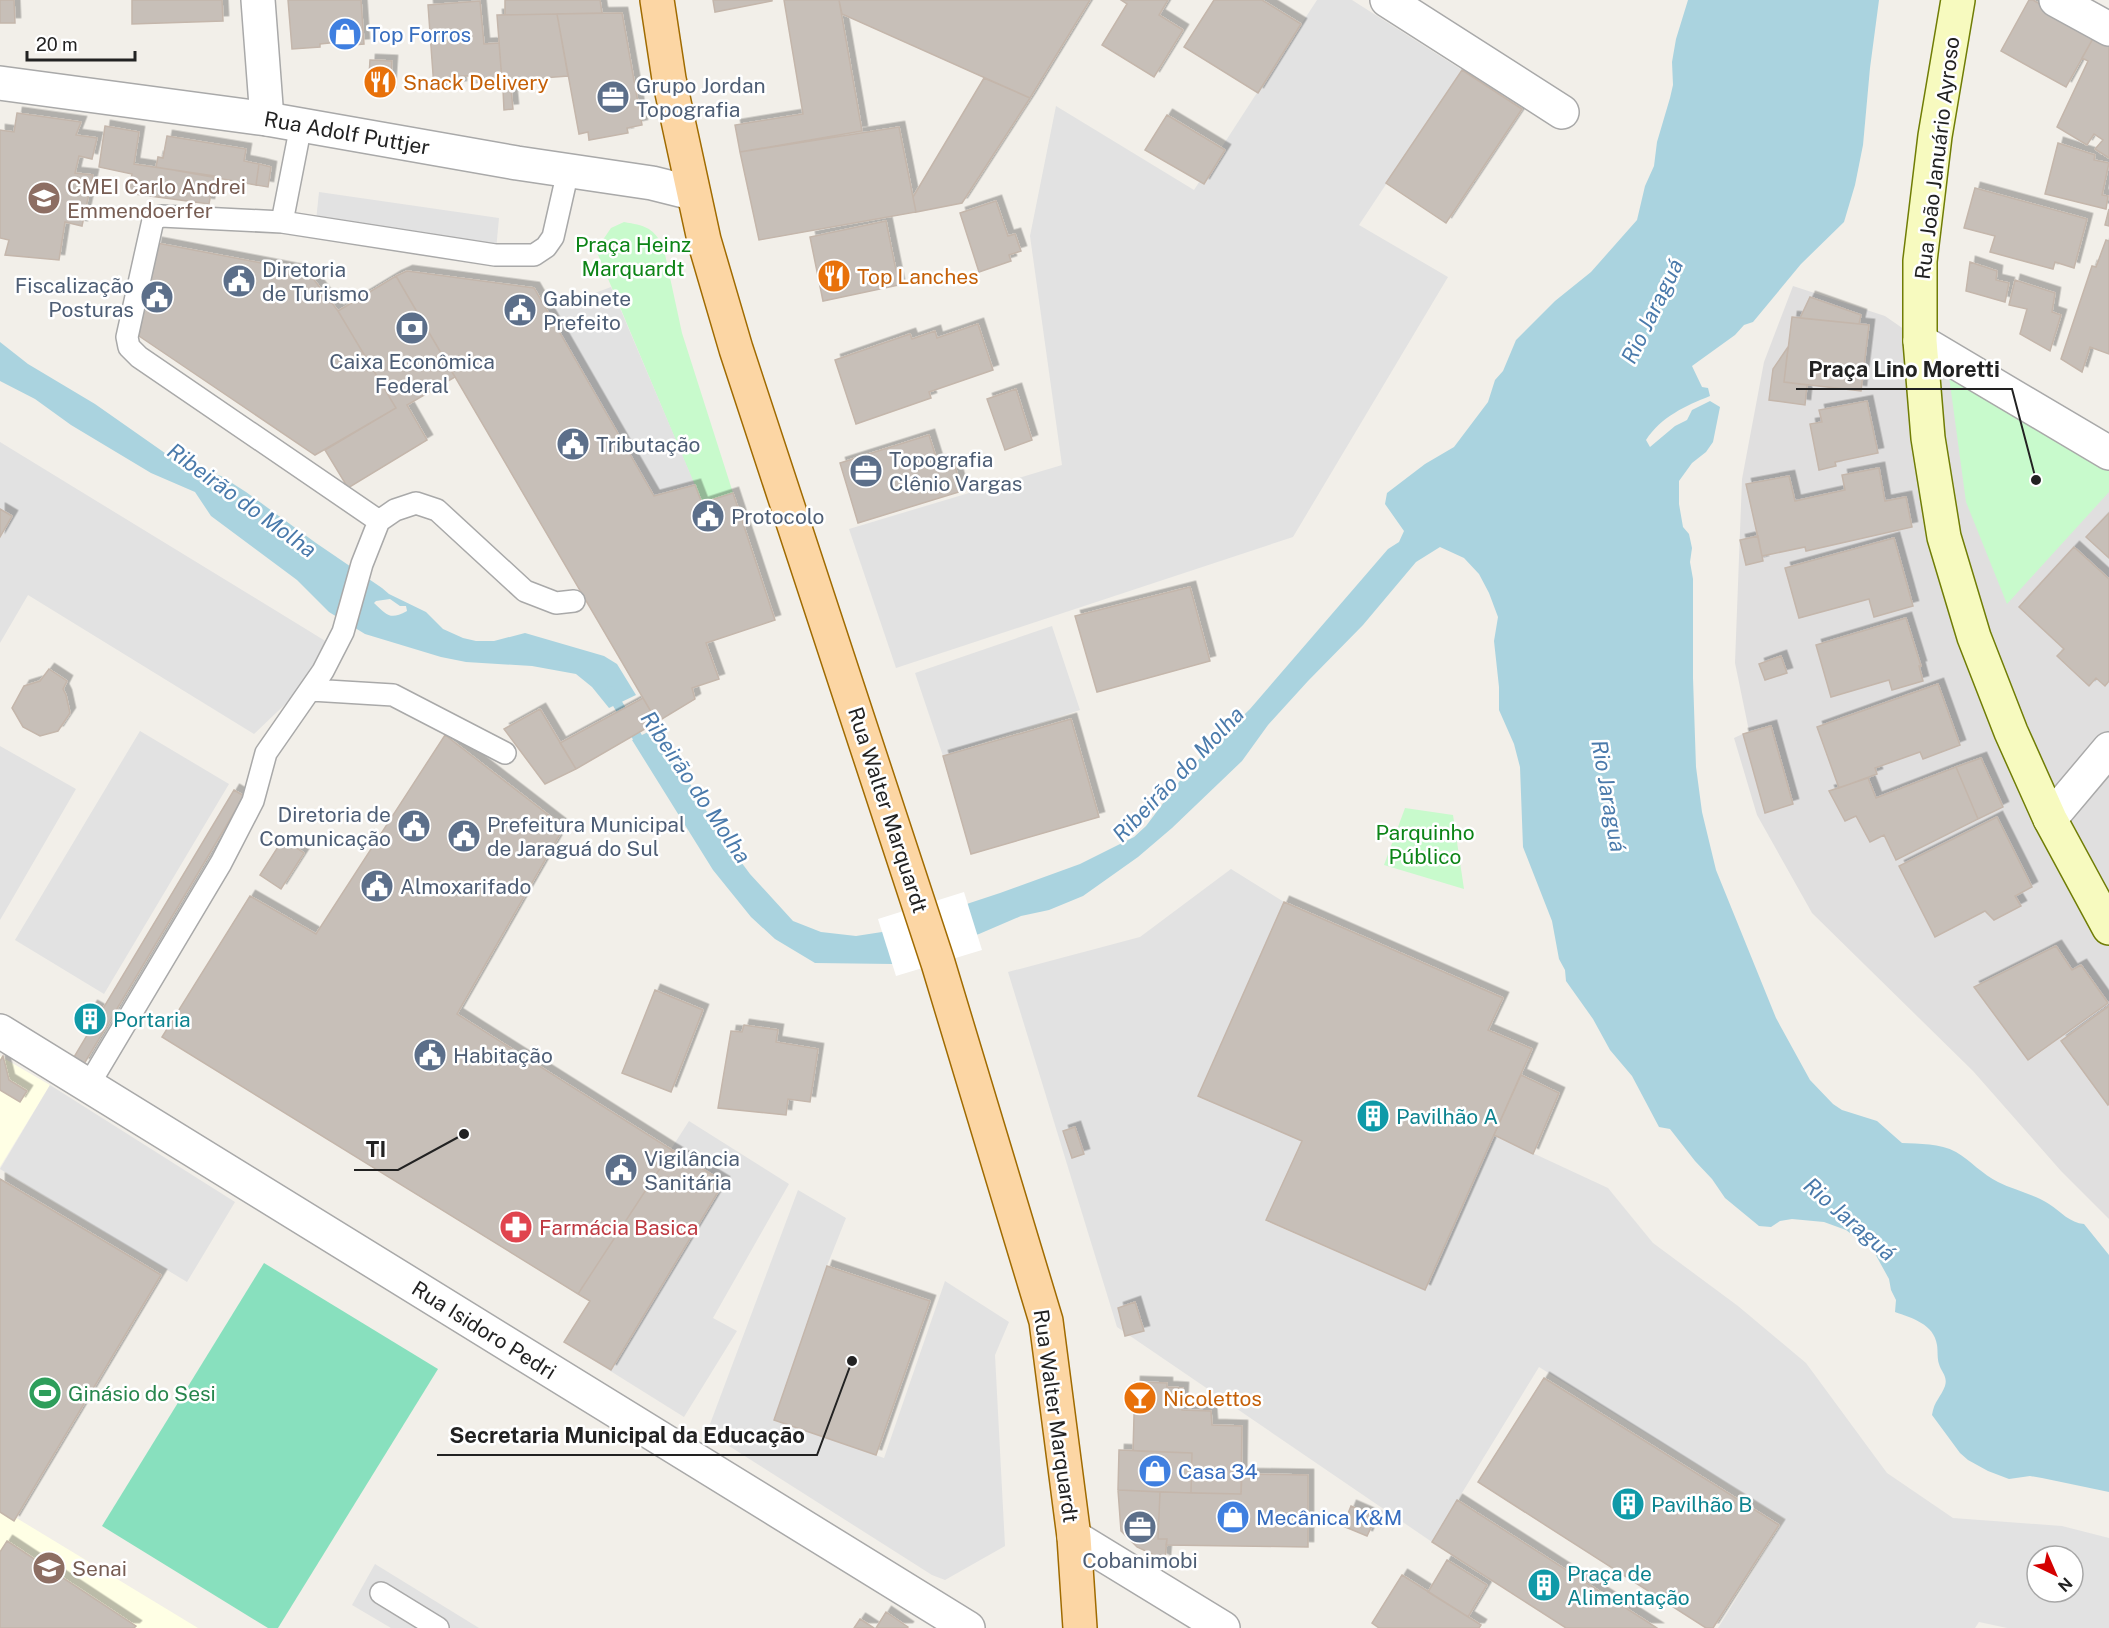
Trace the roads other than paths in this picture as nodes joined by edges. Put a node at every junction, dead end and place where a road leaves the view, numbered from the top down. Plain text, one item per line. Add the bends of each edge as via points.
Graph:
1 (258, 0) edge
2 (657, 0) edge
3 (1387, 0) edge
4 (1958, 0) edge
5 (2056, 0) edge
6 (2109, 29) edge
7 (0, 83) edge
8 (1562, 112) dead end
9 (267, 119) junction
10 (301, 125) junction
11 (568, 171) junction
12 (692, 192) junction
13 (282, 222) junction
14 (1920, 340) junction
15 (2109, 453) edge
16 (379, 521) junction
17 (574, 601) dead end
18 (311, 690) junction
19 (2109, 749) edge
20 (505, 753) dead end
21 (2050, 819) junction
22 (2109, 928) edge
23 (0, 1030) edge
24 (88, 1086) junction
25 (1074, 1537) junction
26 (381, 1593) dead end
27 (438, 1628) edge
28 (968, 1628) edge
29 (1080, 1628) edge
30 (1223, 1628) edge

1 - 9 street
2 - 12 main road, Rua Walter Marquardt
3 - 8 street
4 - 14 main road, Rua João Januário Ayroso via 1935,136 1920,261
5 - 6 street
7 - 9 street, Rua Adolf Puttjer
9 - 10 street, Rua Adolf Puttjer
10 - 11 street, Rua Adolf Puttjer
10 - 13 lane
11 - 12 street, Rua Adolf Puttjer
11 - 13 lane via 553,237 534,255 495,255
12 - 25 main road, Rua Walter Marquardt via 736,349 938,963 1046,1321
13 - 16 lane via 161,216 153,220 127,337 129,347
14 - 15 street
14 - 21 main road, Rua João Januário Ayroso via 1928,438 1944,537 1974,637
16 - 17 lane via 416,503 437,510 525,591 556,603
16 - 18 lane via 343,632
18 - 20 lane via 393,695
18 - 24 lane via 266,753 253,801 221,863
19 - 21 street
21 - 22 main road, Rua João Januário Ayroso
23 - 24 street, Rua Isidoro Pedri
24 - 28 street, Rua Isidoro Pedri
25 - 29 main road, Rua Walter Marquardt
25 - 30 street
26 - 27 lane

